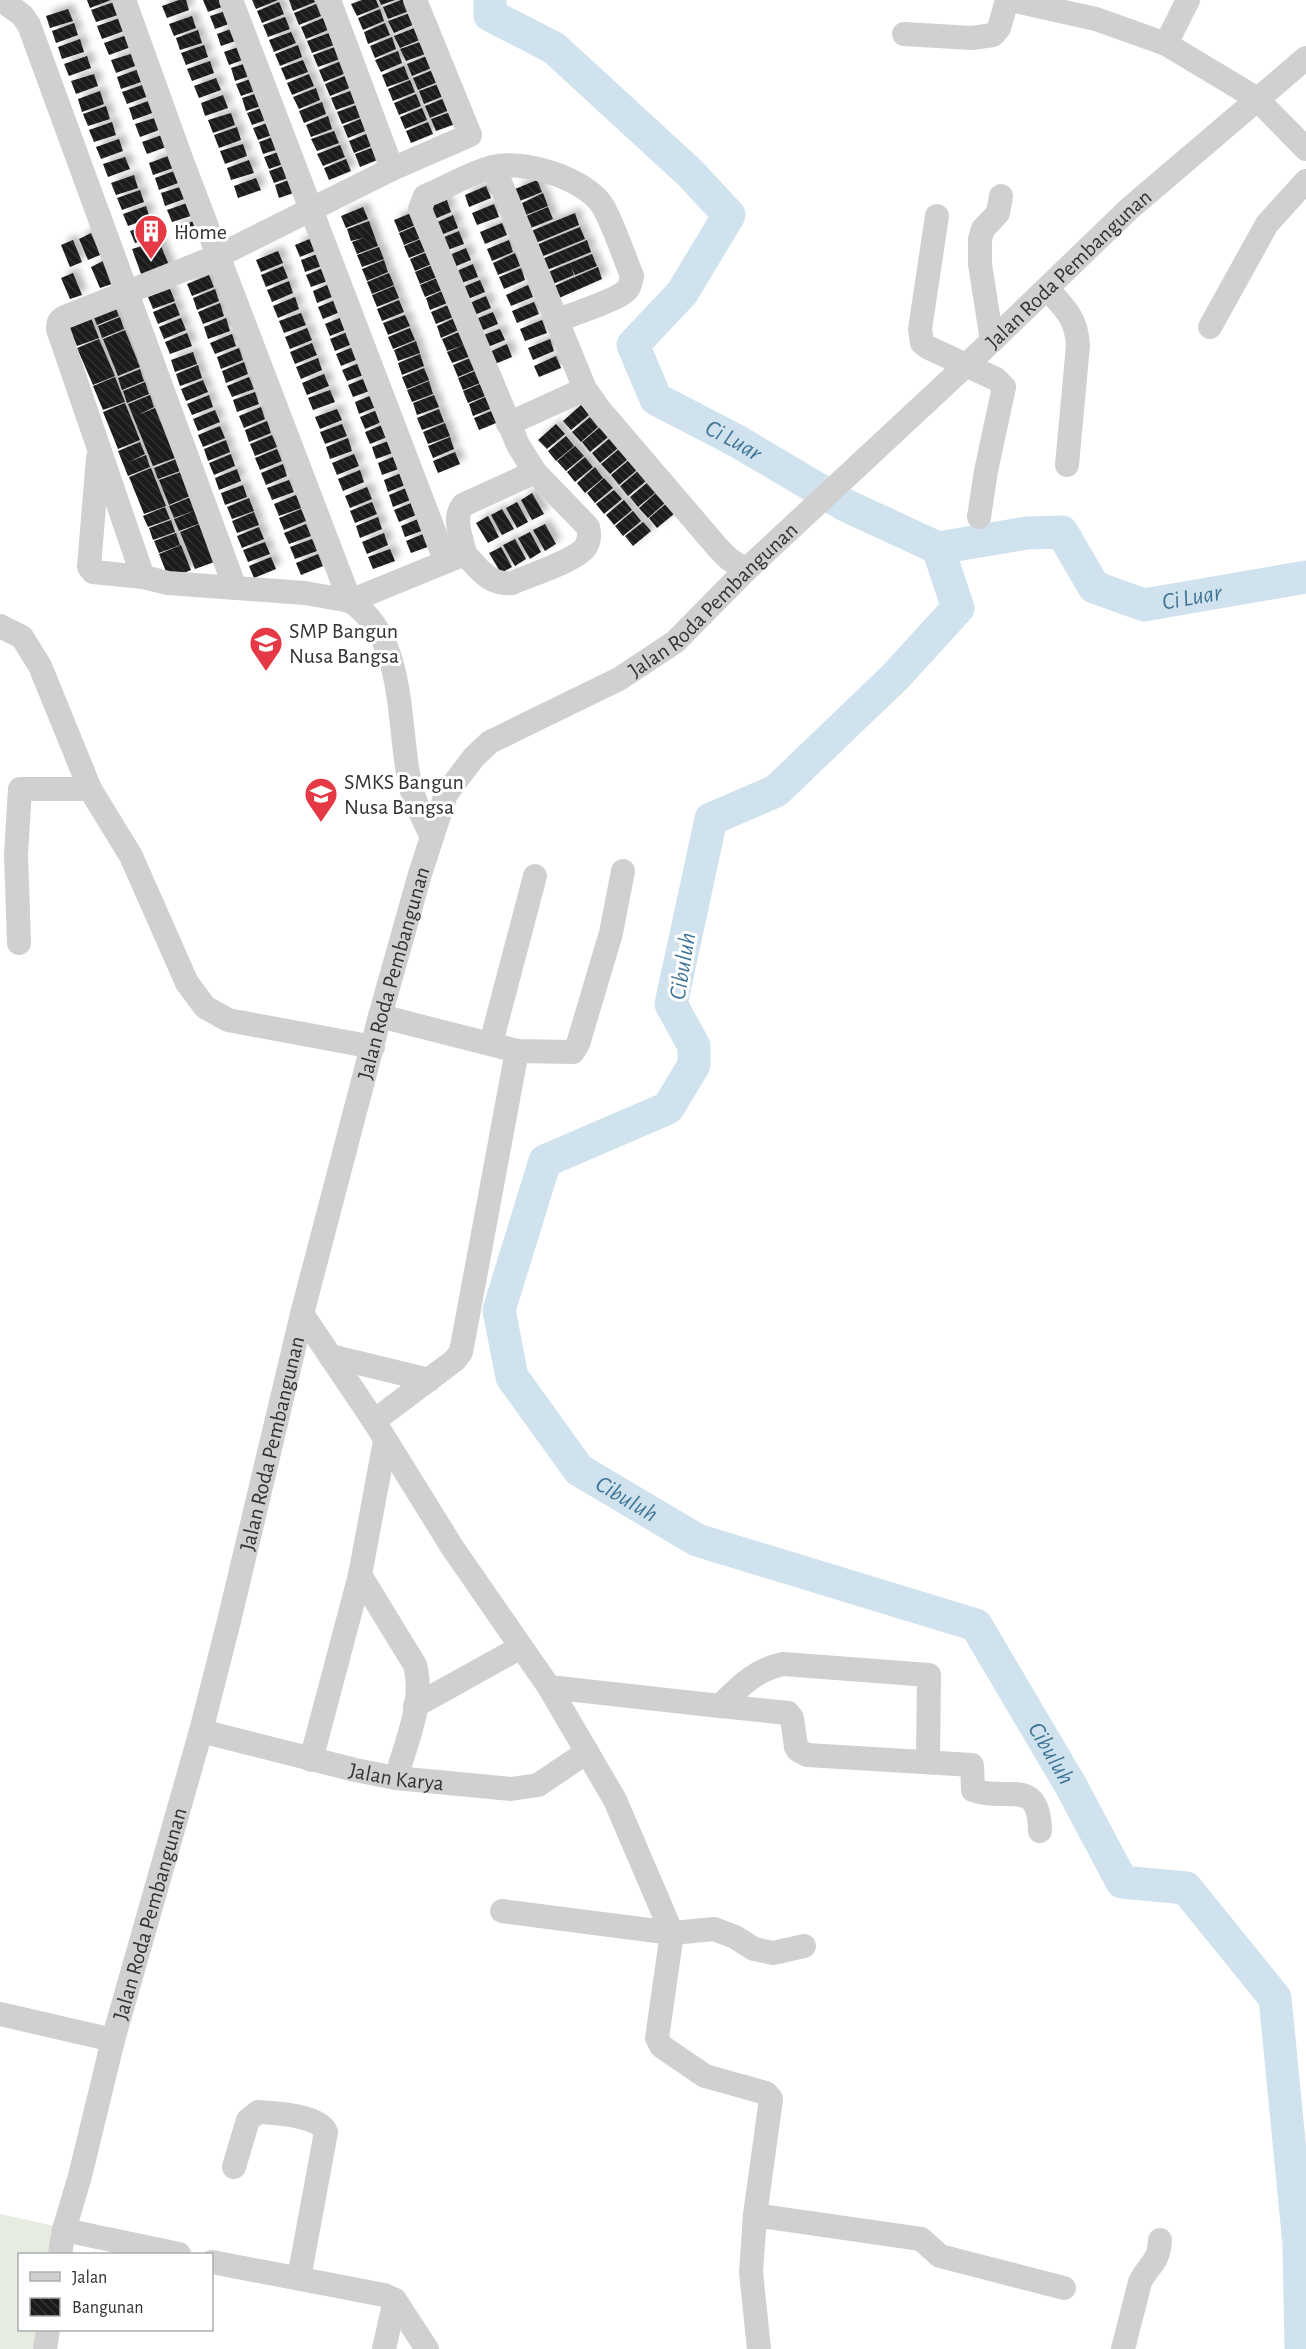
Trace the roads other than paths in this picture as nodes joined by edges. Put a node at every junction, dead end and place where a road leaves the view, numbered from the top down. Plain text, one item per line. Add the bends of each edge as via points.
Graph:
1 (1, 0) edge
2 (124, 0) edge
3 (137, 0) edge
4 (231, 0) edge
5 (329, 0) edge
6 (415, 0) edge
7 (1009, 0) edge
8 (1188, 0) edge
9 (904, 34) dead end
10 (1166, 44) junction
11 (1306, 58) edge
12 (1256, 98) junction
13 (1306, 149) edge
14 (494, 166) junction
15 (392, 170) junction
16 (1306, 181) edge
17 (1001, 196) dead end
18 (312, 209) junction
19 (937, 216) dead end
20 (225, 253) junction
21 (1047, 288) junction
22 (128, 292) junction
23 (556, 321) junction
24 (1210, 327) dead end
25 (992, 341) junction
26 (966, 364) junction
27 (585, 388) junction
28 (508, 424) junction
29 (99, 450) junction
30 (1067, 465) dead end
31 (535, 472) junction
32 (979, 517) dead end
33 (455, 557) junction
34 (746, 570) junction
35 (143, 577) junction
36 (235, 588) junction
37 (358, 602) junction
38 (0, 626) edge
39 (90, 789) junction
40 (10, 790) edge
41 (431, 835) junction
42 (623, 871) dead end
43 (535, 876) dead end
44 (19, 943) dead end
45 (380, 1016) junction
46 (491, 1043) junction
47 (372, 1047) junction
48 (517, 1051) junction
49 (302, 1314) junction
50 (330, 1356) junction
51 (429, 1380) junction
52 (380, 1431) junction
53 (360, 1575) junction
54 (522, 1647) junction
55 (549, 1687) junction
56 (416, 1706) junction
57 (720, 1706) junction
58 (201, 1731) junction
59 (587, 1752) junction
60 (311, 1760) junction
61 (928, 1762) junction
62 (396, 1778) junction
63 (1040, 1831) dead end
64 (502, 1911) dead end
65 (672, 1934) junction
66 (804, 1946) dead end
67 (0, 2014) edge
68 (113, 2040) junction
69 (234, 2167) dead end
70 (755, 2215) junction
71 (64, 2230) junction
72 (1160, 2240) dead end
73 (60, 2253) edge
74 (174, 2253) edge
75 (213, 2262) edge
76 (299, 2278) junction
77 (1064, 2288) dead end
78 (395, 2300) junction
79 (48, 2331) edge
80 (45, 2349) edge
81 (384, 2349) edge
82 (427, 2349) edge
83 (759, 2349) edge
84 (1123, 2349) edge

1 - 22 street via 29,25
2 - 20 street
3 - 20 street
4 - 18 street
5 - 15 street
6 - 15 street via 470,135
7 - 9 street via 993,35 972,38
7 - 10 street via 1096,19
8 - 10 street
10 - 12 street
11 - 12 street, Jalan Roda Pembangunan
12 - 13 street
12 - 21 street, Jalan Roda Pembangunan via 1129,209
14 - 23 street
14 - 23 street via 529,167 556,174 591,194 603,206 632,276 627,290
14 - 28 street via 425,196 420,208
15 - 18 street
16 - 24 street via 1267,224
17 - 25 street via 998,213 980,239
18 - 20 street
18 - 33 street
19 - 26 street via 920,338 927,347
20 - 22 street
20 - 37 street
21 - 25 street, Jalan Roda Pembangunan
21 - 30 street via 1077,327
22 - 29 street via 65,317 58,324
22 - 36 street
23 - 27 street
25 - 26 street, Jalan Roda Pembangunan
26 - 32 street via 1004,387
26 - 34 street, Jalan Roda Pembangunan
27 - 28 street
27 - 34 street via 718,548
28 - 31 street
29 - 35 street
29 - 35 street via 89,567 93,572
31 - 33 street via 464,505 458,512
31 - 33 street via 588,527 585,548 566,560 502,584
33 - 37 street
34 - 41 street, Jalan Roda Pembangunan via 689,629 653,657 619,679 490,742 446,794
35 - 36 street
36 - 37 street
37 - 41 street via 381,636 397,681 410,783 414,801
38 - 39 street via 22,637 40,666
39 - 40 street
39 - 47 street via 131,856 187,983 205,1007 228,1020
40 - 44 street
41 - 45 street, Jalan Roda Pembangunan
42 - 48 street via 611,933 575,1049 567,1053
43 - 46 street
45 - 46 street
45 - 47 street, Jalan Roda Pembangunan
46 - 48 street
47 - 49 street, Jalan Roda Pembangunan
48 - 51 street via 461,1352
49 - 50 street
49 - 58 street, Jalan Roda Pembangunan
50 - 51 street
50 - 52 street
51 - 52 street
52 - 53 street
52 - 54 street via 452,1547
53 - 56 street via 415,1665
53 - 60 street
54 - 55 street
54 - 56 street
55 - 57 street
55 - 59 street
56 - 62 street
57 - 61 street via 788,1713 798,1750 807,1755
57 - 61 street via 756,1674 783,1664 928,1675
58 - 60 street, Jalan Karya
58 - 68 street, Jalan Roda Pembangunan
59 - 62 street, Jalan Karya via 538,1785 527,1787 511,1789
59 - 65 street via 615,1800
60 - 62 street, Jalan Karya
61 - 63 street via 972,1765 976,1792 1031,1797 1037,1805
64 - 65 street
65 - 66 street via 714,1929 754,1949 773,1953
65 - 70 street via 657,2038 661,2046 705,2076 766,2093 771,2099
67 - 68 street
68 - 71 street, Jalan Roda Pembangunan
69 - 76 street via 248,2120 258,2112 316,2121 324,2127
70 - 77 street via 921,2239 940,2256
70 - 83 street via 751,2271
71 - 73 street, Jalan Roda Pembangunan
71 - 74 street
72 - 84 street via 1154,2265 1140,2282
75 - 76 street
76 - 78 street via 375,2292
78 - 81 street
78 - 82 street
79 - 80 street

